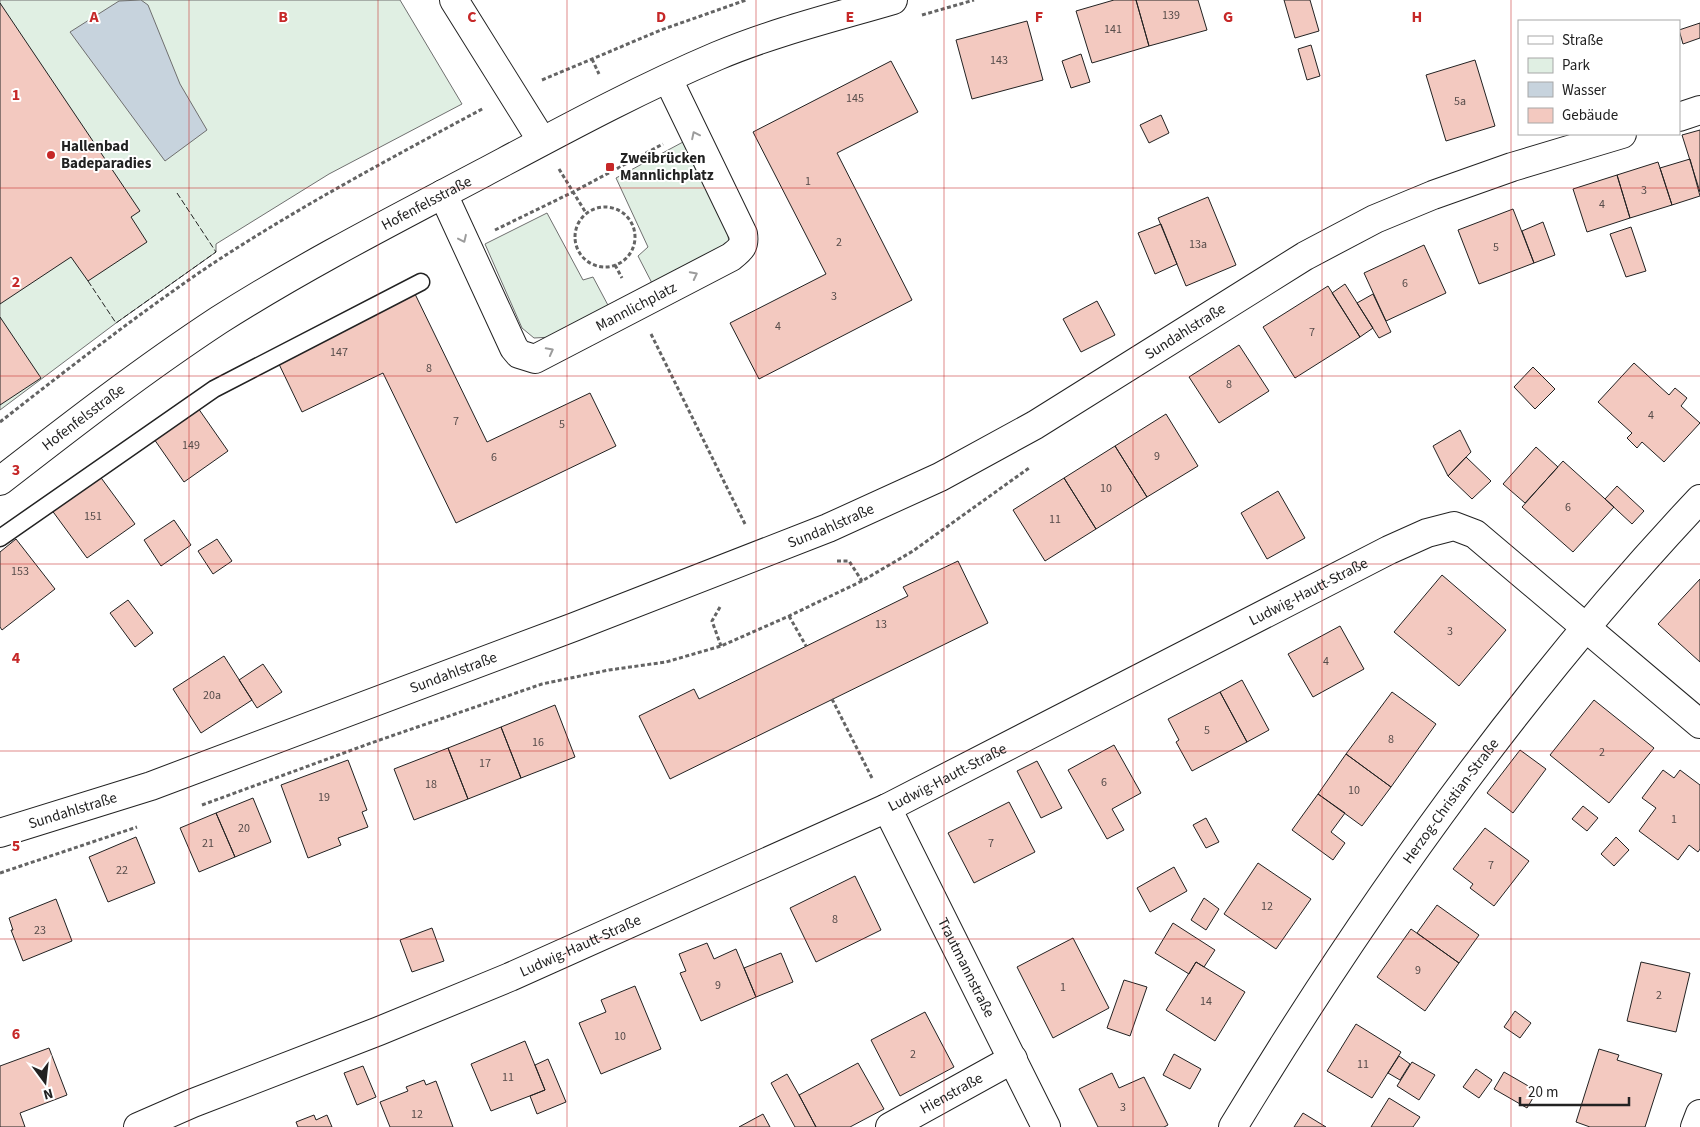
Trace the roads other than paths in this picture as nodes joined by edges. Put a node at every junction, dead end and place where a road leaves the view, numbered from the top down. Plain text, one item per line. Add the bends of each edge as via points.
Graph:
1 (454, 0) edge
2 (893, 0) edge
3 (668, 79) junction
4 (1700, 110) edge
5 (1680, 117) edge
6 (1619, 135) edge
7 (542, 142) junction
8 (443, 194) junction
9 (421, 282) dead end
10 (0, 481) edge
11 (1700, 499) edge
12 (0, 538) edge
13 (1585, 629) junction
14 (1700, 724) edge
15 (887, 808) junction
16 (0, 833) edge
17 (1013, 1059) junction
18 (1700, 1114) edge
19 (138, 1127) edge
20 (890, 1127) edge
21 (1046, 1127) edge
22 (1233, 1127) edge
23 (1695, 1127) edge

1 - 7 street
2 - 3 street, Hofenfelsstraße via 773,36
3 - 7 street, Hofenfelsstraße
8 -> 3 street, Mannlichplatz via 512,344 519,354 535,359 731,257 744,242
4 - 5 street
6 - 16 street, Sundahlstraße via 1494,173 1375,219 1305,256 1035,425 940,477 828,528 152,786
7 - 8 street, Hofenfelsstraße
8 - 10 street, Hofenfelsstraße via 281,282 219,320 78,420
9 - 12 lane via 214,389
11 - 13 street, Herzog-Christian-Straße
13 - 14 street, Ludwig-Hautt-Straße
13 - 15 street, Ludwig-Hautt-Straße via 1475,534 1454,526 1427,533 1389,550
13 - 22 street, Herzog-Christian-Straße via 1492,744 1423,837 1366,919
15 - 17 street, Trautmannstraße
15 - 19 street, Ludwig-Hautt-Straße via 510,977
17 - 20 street, Hienstraße
17 - 21 street, Trautmannstraße
18 - 23 street

